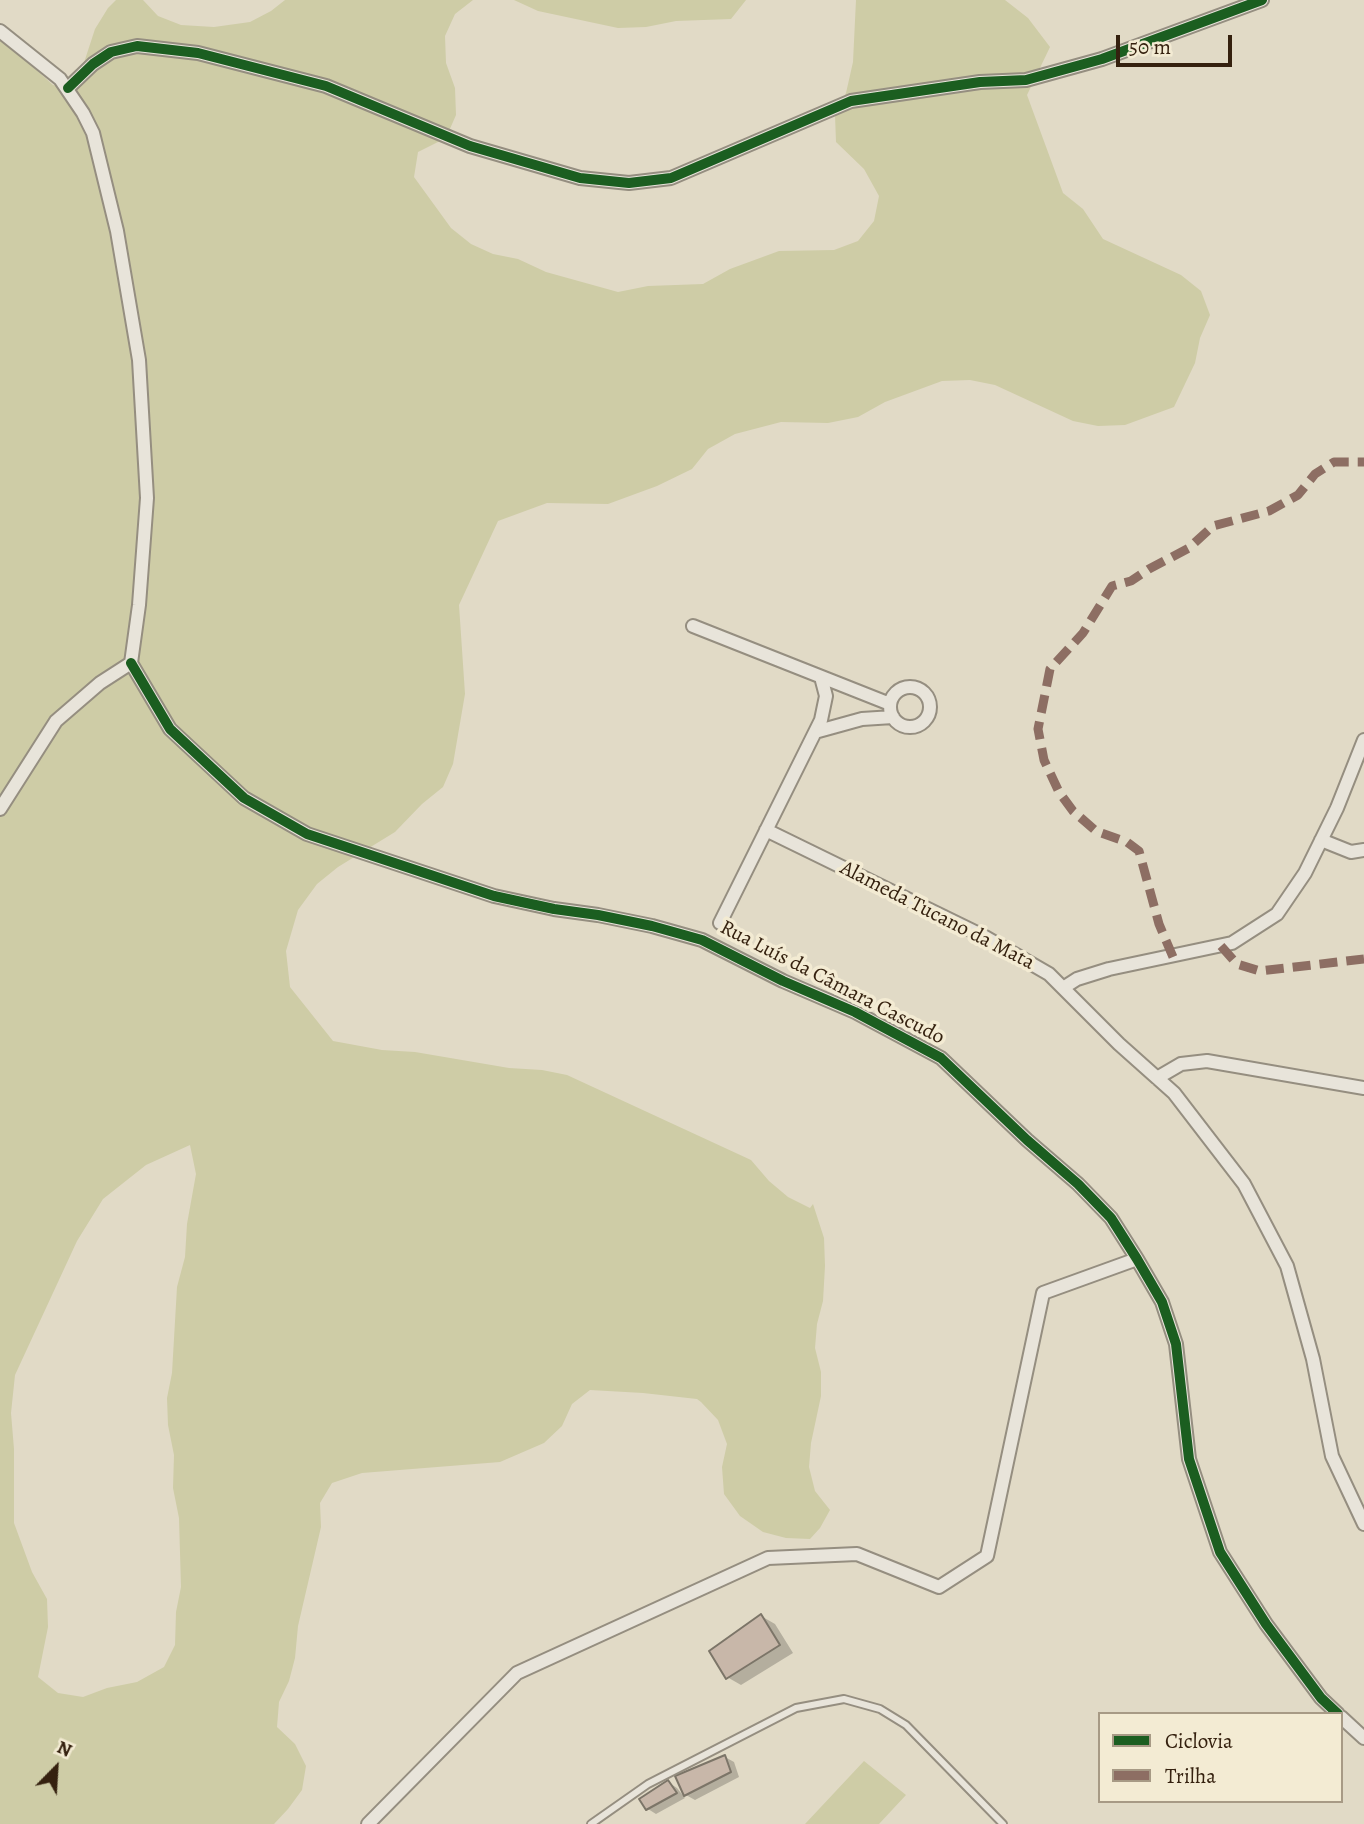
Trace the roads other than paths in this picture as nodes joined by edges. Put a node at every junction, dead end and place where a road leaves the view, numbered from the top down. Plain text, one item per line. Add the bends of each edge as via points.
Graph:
1 (1262, 0) edge
2 (0, 31) edge
3 (68, 88) junction
4 (693, 626) dead end
5 (131, 663) junction
6 (821, 677) junction
7 (815, 733) junction
8 (1364, 740) edge
9 (0, 810) edge
10 (766, 830) junction
11 (1321, 840) junction
12 (1364, 850) edge
13 (720, 923) dead end
14 (1063, 988) junction
15 (1157, 1078) junction
16 (1364, 1088) edge
17 (1137, 1259) junction
18 (1364, 1524) edge
19 (1337, 1712) edge
20 (1343, 1718) edge
21 (1364, 1738) edge
22 (368, 1824) edge
23 (591, 1824) edge
24 (1003, 1824) edge

1 - 3 street via 1102,58 1026,80 980,82 851,102 671,178 629,183 580,178 470,146 326,86 198,53 137,46 111,52
2 - 3 street
3 - 5 street via 93,133 117,231 139,360 147,498
4 - 6 street
5 - 9 street via 56,721
5 - 17 street, Rua Luís da Câmara Cascudo via 170,729 244,798 307,834 494,896 702,940 941,1058 1078,1184 1111,1218
6 - 7 street via 826,696
6 - 7 street via 892,711
7 - 10 street
8 - 11 street
10 - 13 street
10 - 14 street, Alameda Tucano da Mata via 985,937 1049,974
11 - 12 street via 1351,852
11 - 14 street via 1277,914 1232,943 1109,969
14 - 15 street, Alameda Tucano da Mata
15 - 16 street via 1181,1065 1207,1061
15 - 18 street, Alameda Tucano da Mata via 1174,1093 1244,1184 1287,1266 1313,1359 1332,1456
17 - 19 street, Rua Luís da Câmara Cascudo via 1162,1301 1176,1344 1189,1459 1220,1552 1266,1624
17 - 22 street via 1043,1293 987,1556 939,1587 857,1554 768,1558 517,1673
20 - 21 street, Rua Luís da Câmara Cascudo
23 - 24 lane via 648,1784 796,1708 844,1699 880,1709 906,1726

